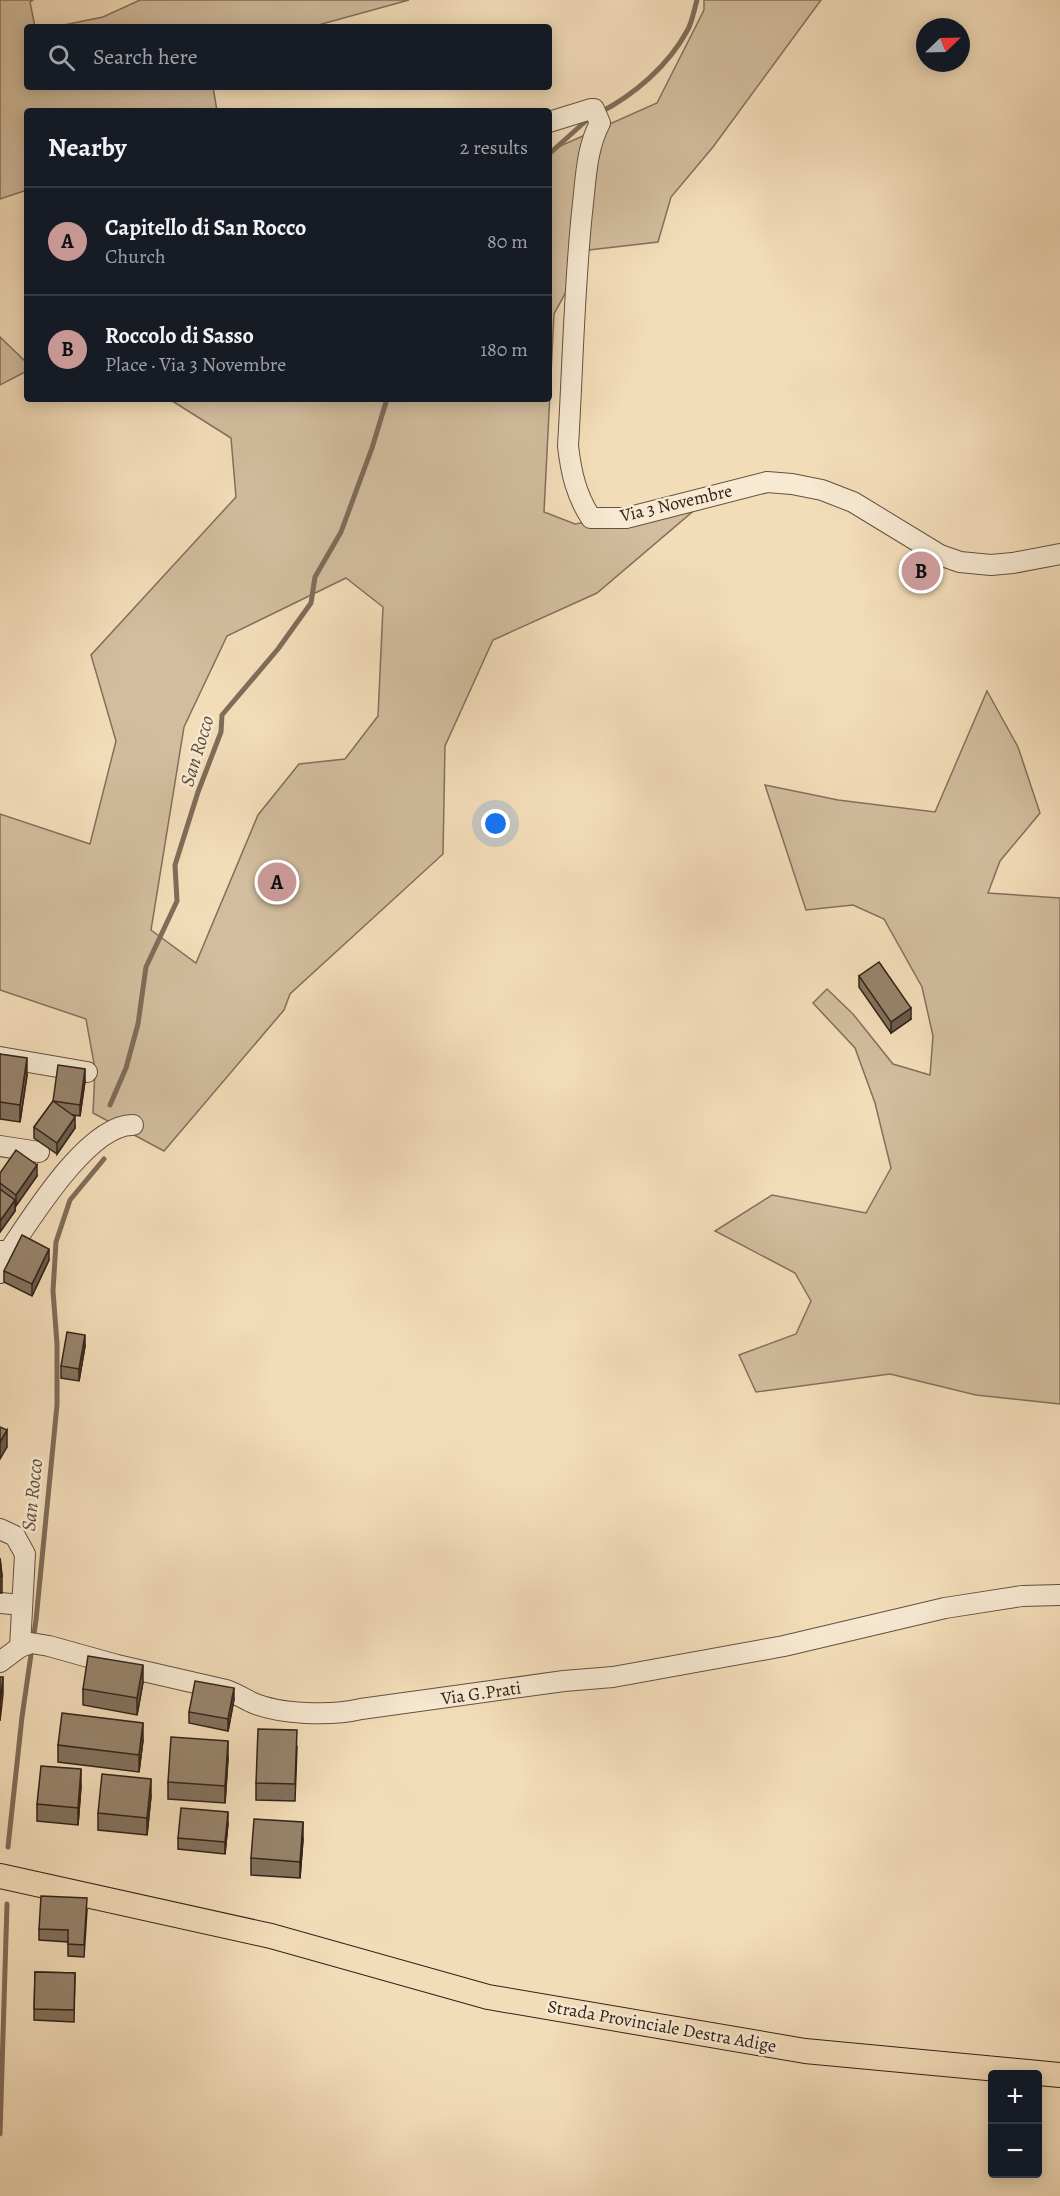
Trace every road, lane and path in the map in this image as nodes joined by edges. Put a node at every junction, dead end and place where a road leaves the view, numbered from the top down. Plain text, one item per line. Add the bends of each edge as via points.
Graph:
1 (552, 121) edge
2 (1060, 554) edge
3 (0, 1057) edge
4 (87, 1072) edge
5 (133, 1125) dead end
6 (0, 1146) edge
7 (39, 1152) dead end
8 (5, 1251) edge
9 (0, 1273) edge
10 (0, 1529) edge
11 (1060, 1594) edge
12 (0, 1603) edge
13 (22, 1605) junction
14 (34, 1645) junction
15 (0, 1662) edge
16 (0, 1876) edge
17 (1060, 2075) edge

1 - 2 street, Via 3 Novembre via 591,109 598,118 589,153 580,231 568,446 571,472 591,518 626,518 767,482 822,490 853,502 940,555 960,562 991,565
3 - 4 street
5 - 8 street via 103,1135 83,1150
6 - 7 street
8 - 9 street
10 - 13 street via 15,1536 25,1554
11 - 14 street, Via G.Prati via 945,1608 784,1646 613,1677 332,1714 267,1706 226,1690
12 - 13 street
13 - 14 street
14 - 15 street
16 - 17 main road, Strada Provinciale Destra Adige via 271,1936 488,1997 805,2051

